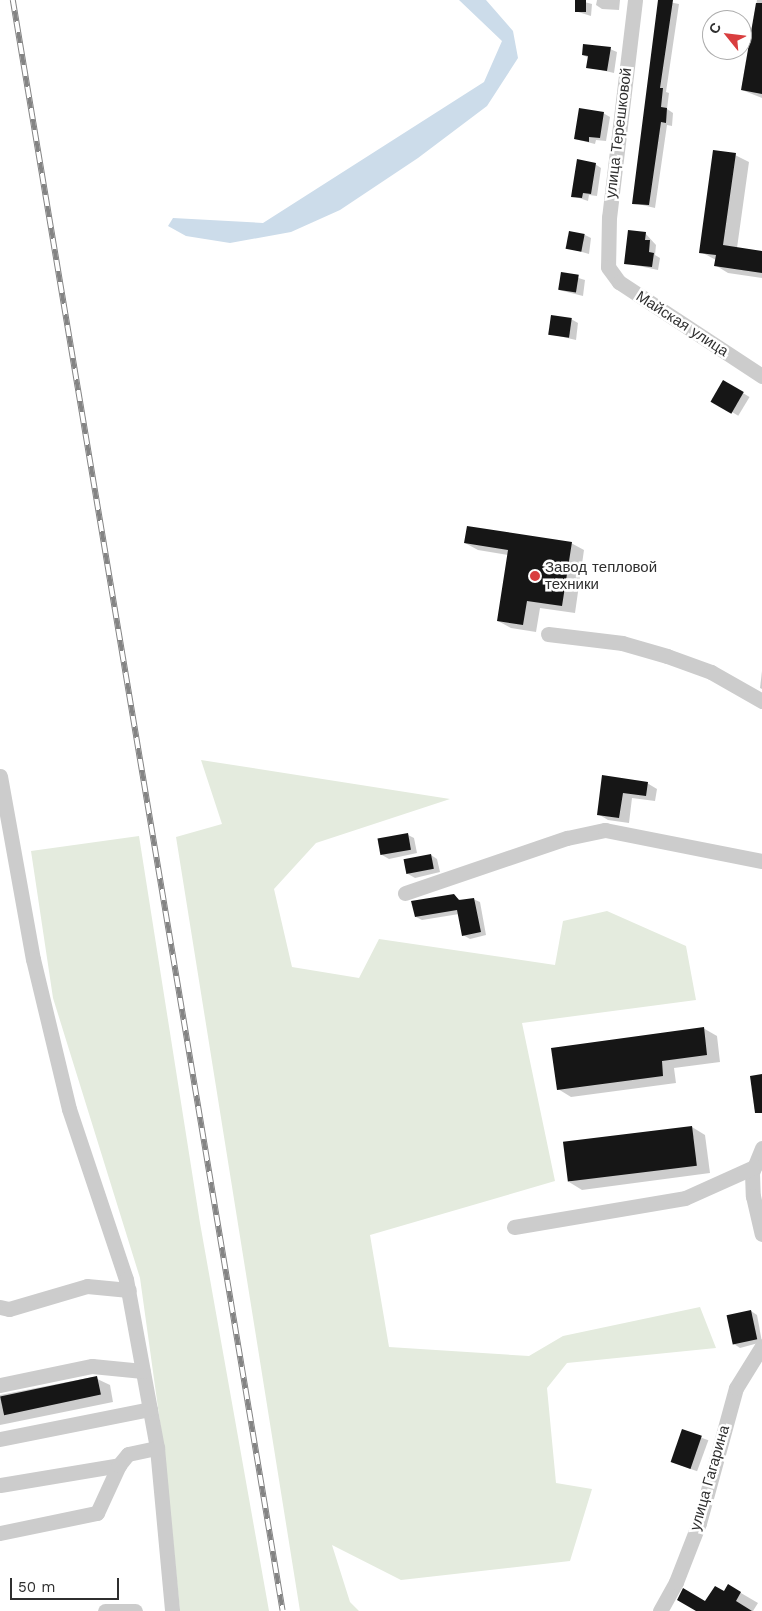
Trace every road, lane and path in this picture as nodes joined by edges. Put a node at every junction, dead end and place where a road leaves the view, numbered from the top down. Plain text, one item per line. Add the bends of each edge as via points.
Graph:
1 (635, 0) edge
2 (608, 267) joint
3 (762, 376) edge
4 (548, 634) dead end
5 (762, 701) edge
6 (0, 776) edge
7 (762, 861) edge
8 (405, 894) dead end
9 (762, 1148) edge
10 (754, 1167) junction
11 (514, 1227) dead end
12 (762, 1234) edge
13 (129, 1290) junction
14 (0, 1307) edge
15 (762, 1346) edge
16 (143, 1371) junction
17 (0, 1385) edge
18 (150, 1409) junction
19 (0, 1439) edge
20 (157, 1448) junction
21 (119, 1465) junction
22 (0, 1485) edge
23 (0, 1533) edge
24 (105, 1611) edge
25 (135, 1611) edge
26 (172, 1611) edge
27 (660, 1611) edge

1 - 2 street, улица Терешковой via 609,217
2 - 3 street, Майская улица via 619,282
4 - 5 street via 622,644 667,656 711,672
6 - 13 street via 33,960 69,1109
7 - 8 street via 605,830 567,838
9 - 10 street
10 - 11 street via 684,1198
10 - 12 street via 753,1196
13 - 14 street via 87,1286 9,1309
13 - 16 street
15 - 27 street, улица Гагарина via 736,1388 699,1523 676,1582
16 - 17 street via 92,1366
16 - 18 street
18 - 19 street
18 - 20 street
20 - 21 street via 128,1454
20 - 26 street
21 - 22 street
21 - 23 street via 97,1513
24 - 25 street

